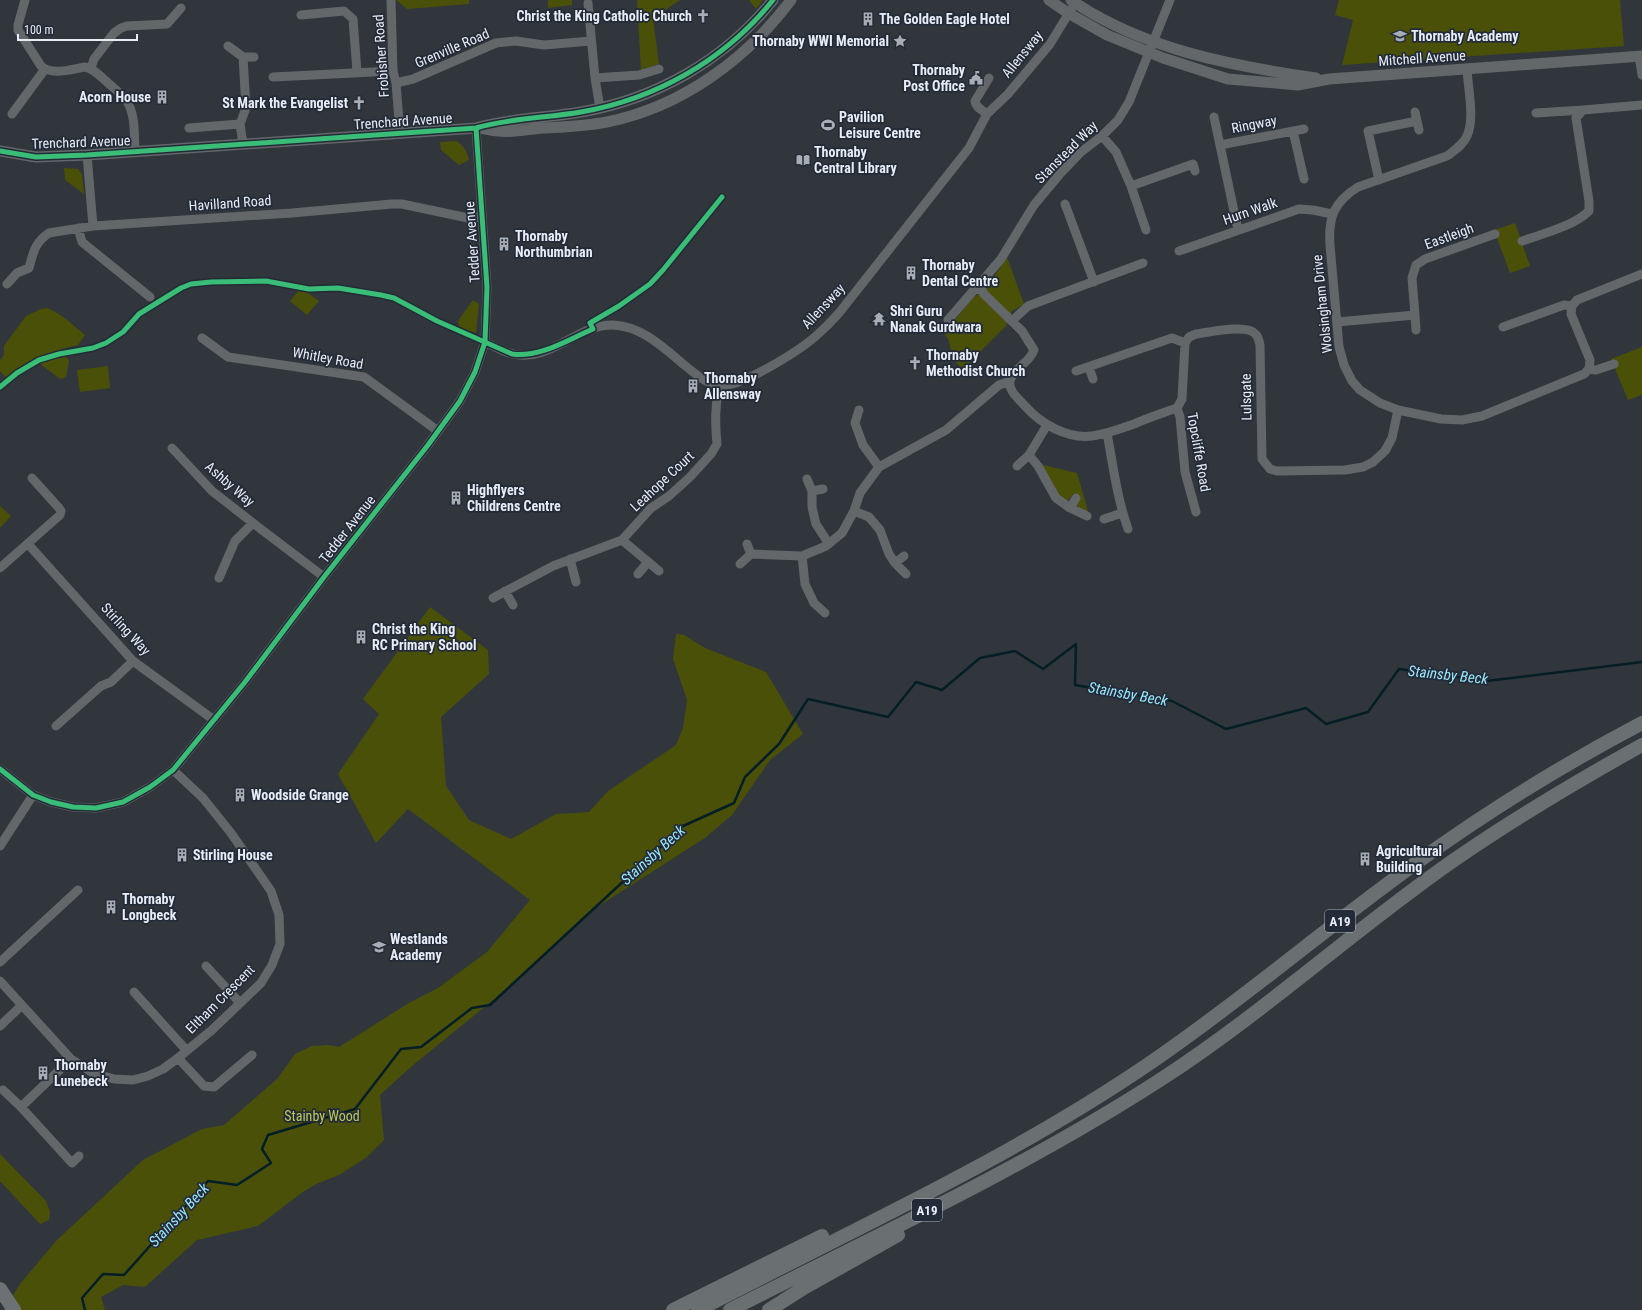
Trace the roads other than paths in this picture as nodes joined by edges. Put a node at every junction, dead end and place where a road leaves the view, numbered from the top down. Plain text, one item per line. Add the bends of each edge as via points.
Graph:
1 (25, 0) edge
2 (791, 0) edge
3 (1049, 0) edge
4 (1170, 0) edge
5 (391, 1) edge
6 (1073, 1) edge
7 (588, 3) dead end
8 (771, 3) edge
9 (181, 8) dead end
10 (1068, 13) junction
11 (301, 15) dead end
12 (780, 15) junction
13 (590, 41) junction
14 (1154, 42) junction
15 (228, 46) dead end
16 (1149, 53) junction
17 (1640, 56) edge
18 (254, 57) dead end
19 (243, 58) junction
20 (91, 68) junction
21 (45, 69) junction
22 (659, 69) dead end
23 (1467, 70) junction
24 (394, 71) junction
25 (357, 72) junction
26 (1642, 76) edge
27 (273, 77) dead end
28 (594, 78) junction
29 (989, 78) dead end
30 (1323, 80) junction
31 (396, 83) junction
32 (1642, 105) edge
33 (600, 108) junction
34 (1583, 110) junction
35 (1536, 113) dead end
36 (12, 114) dead end
37 (987, 114) junction
38 (1214, 117) dead end
39 (1417, 121) dead end
40 (539, 123) junction
41 (240, 124) junction
42 (189, 128) dead end
43 (476, 128) junction
44 (1304, 129) dead end
45 (1293, 131) junction
46 (400, 133) junction
47 (1102, 136) junction
48 (243, 144) junction
49 (1220, 145) junction
50 (0, 151) edge
51 (135, 152) junction
52 (86, 155) junction
53 (1195, 171) dead end
54 (1304, 179) dead end
55 (1379, 180) junction
56 (1131, 186) junction
57 (1066, 204) dead end
58 (1332, 214) junction
59 (482, 216) junction
60 (93, 226) junction
61 (78, 228) junction
62 (1146, 230) dead end
63 (1238, 230) junction
64 (1495, 234) dead end
65 (1522, 241) dead end
66 (1179, 251) dead end
67 (1143, 263) dead end
68 (1642, 274) edge
69 (1094, 282) junction
70 (6, 284) dead end
71 (981, 288) junction
72 (150, 297) dead end
73 (1572, 306) junction
74 (1415, 315) junction
75 (948, 320) dead end
76 (1013, 320) junction
77 (1337, 322) junction
78 (1503, 327) dead end
79 (1416, 330) dead end
80 (202, 338) dead end
81 (485, 342) junction
82 (1185, 343) junction
83 (1614, 364) dead end
84 (1089, 367) junction
85 (1589, 369) junction
86 (1076, 371) dead end
87 (1093, 379) dead end
88 (1010, 381) junction
89 (719, 385) junction
90 (1177, 408) junction
91 (859, 410) dead end
92 (1398, 410) junction
93 (1047, 425) junction
94 (438, 431) junction
95 (1107, 433) junction
96 (172, 448) dead end
97 (1028, 455) junction
98 (1017, 466) dead end
99 (879, 467) junction
100 (32, 478) dead end
101 (807, 479) dead end
102 (823, 489) dead end
103 (812, 491) junction
104 (1076, 498) dead end
105 (1202, 498) dead end
106 (1193, 501) junction
107 (1070, 508) junction
108 (854, 511) junction
109 (1196, 512) dead end
110 (1122, 513) junction
111 (1087, 516) dead end
112 (1104, 519) dead end
113 (253, 523) junction
114 (1128, 529) dead end
115 (622, 540) junction
116 (28, 544) junction
117 (747, 544) dead end
118 (830, 544) junction
119 (751, 554) junction
120 (802, 556) junction
121 (904, 556) dead end
122 (570, 559) junction
123 (648, 562) junction
124 (894, 563) junction
125 (740, 564) dead end
126 (0, 568) edge
127 (659, 571) dead end
128 (638, 574) dead end
129 (906, 574) dead end
130 (324, 577) junction
131 (219, 578) dead end
132 (576, 582) dead end
133 (505, 591) junction
134 (493, 598) dead end
135 (513, 605) dead end
136 (825, 613) dead end
137 (133, 660) junction
138 (214, 720) junction
139 (1642, 723) edge
140 (56, 726) dead end
141 (1642, 746) edge
142 (0, 769) edge
143 (173, 770) junction
144 (33, 795) junction
145 (0, 846) edge
146 (78, 890) dead end
147 (0, 962) edge
148 (206, 966) dead end
149 (0, 981) edge
150 (134, 992) dead end
151 (240, 1003) junction
152 (22, 1005) junction
153 (0, 1026) edge
154 (187, 1051) junction
155 (252, 1055) dead end
156 (178, 1058) junction
157 (71, 1059) junction
158 (3, 1090) dead end
159 (1120, 1105) junction
160 (20, 1107) junction
161 (1044, 1128) junction
162 (79, 1156) dead end
163 (0, 1289) edge
164 (14, 1310) edge
165 (673, 1310) edge
166 (699, 1310) edge
167 (730, 1310) edge
168 (769, 1310) edge

1 - 21 street via 18,30
2 - 12 street
3 - 10 street, Mitchell Avenue
4 - 14 street, Stanstead Way
5 - 24 street, Frobisher Road
6 - 10 street, Allensway
6 - 14 street, Mitchell Avenue via 1099,17
7 - 13 street
8 - 12 street
8 - 33 street, Trenchard Avenue via 743,33 700,67 645,94
9 - 20 street via 167,24 127,26 117,30 94,59
10 - 16 street, Mitchell Avenue via 1108,35
10 - 37 street, Allensway via 1050,44 1008,94
11 - 25 street via 344,11 353,19
12 - 40 street via 754,42 711,78 663,104 606,122
13 - 28 street
13 - 31 street, Grenville Road via 544,45 516,41 496,43 414,79
14 - 16 street, Stanstead Way
14 - 30 street, Mitchell Avenue via 1228,62
15 - 19 street
16 - 30 street, Mitchell Avenue via 1228,79 1298,85
16 - 47 street, Stanstead Way via 1129,102 1118,120
17 - 23 street, Mitchell Avenue
17 - 26 street
18 - 19 street
19 - 41 street via 246,108
20 - 21 street via 51,71
20 - 51 street via 126,100 132,112
21 - 36 street
22 - 28 street via 640,75
23 - 30 street, Mitchell Avenue
23 - 55 street, Wolsingham Drive via 1471,118 1467,136 1458,148 1447,156
24 - 25 street
24 - 31 street, Frobisher Road
25 - 27 street
28 - 33 street
29 - 37 street via 975,101
31 - 46 street, Frobisher Road
32 - 34 street
33 - 40 street, Trenchard Avenue
34 - 35 street
34 - 65 street via 1576,118 1589,211 1574,222
37 - 89 street, Allensway via 966,152 825,328 802,347 748,378
38 - 49 street, Ringway
39 - 55 street via 1368,131
40 - 43 street, Trenchard Avenue via 498,122
41 - 42 street
41 - 48 street
43 - 46 street, Trenchard Avenue
43 - 59 street, Tedder Avenue
44 - 45 street, Ringway
45 - 49 street, Ringway
45 - 54 street, Ringway
46 - 48 street, Trenchard Avenue
47 - 56 street via 1116,152
47 - 71 street, Stanstead Way via 1059,174 1034,205 1001,259 983,280
48 - 51 street, Trenchard Avenue
49 - 63 street, Ringway
50 - 52 street, Trenchard Avenue via 36,157
51 - 52 street, Trenchard Avenue
52 - 60 street
53 - 56 street via 1192,164
55 - 58 street, Wolsingham Drive via 1358,187 1347,194
56 - 62 street
57 - 69 street
58 - 63 street, Hurn Walk via 1299,209
58 - 77 street, Wolsingham Drive via 1329,229
59 - 60 street, Havilland Road via 468,218 402,204
59 - 81 street, Tedder Avenue via 487,287
60 - 61 street, Havilland Road
61 - 70 street, Havilland Road via 49,233 34,250 29,268 17,273
61 - 72 street via 82,242
63 - 66 street, Hurn Walk
64 - 74 street, Eastleigh via 1416,265 1412,278
67 - 69 street
68 - 73 street via 1577,300
69 - 76 street via 1028,306
71 - 75 street, Stanstead Way via 974,290
71 - 76 street via 984,294
73 - 78 street via 1564,305
73 - 85 street via 1571,314 1590,360
74 - 77 street
74 - 79 street, Eastleigh
76 - 88 street via 1034,350 1031,357 1014,372
77 - 92 street, Wolsingham Drive via 1339,347 1352,381 1360,390 1380,403
80 - 94 street, Whitley Road via 228,357 364,377
81 - 89 street via 522,356 550,349 592,329 605,326 626,327 648,337 698,376
81 - 94 street, Tedder Avenue via 475,372 463,396
82 - 84 street via 1172,338
82 - 90 street, Topcliffe Road via 1182,399
82 - 92 street, Lulsgate via 1189,337 1196,334 1246,329 1254,332 1260,345 1262,459 1270,469 1345,470 1363,467 1385,451 1392,438
83 - 85 street, Wolsingham Drive via 1596,370
84 - 86 street
84 - 87 street
85 - 92 street, Wolsingham Drive via 1584,374 1482,416 1462,420 1441,419
88 - 93 street, Topcliffe Road via 1010,389 1034,417
88 - 99 street via 999,385 946,430
89 - 115 street, Leahope Court via 714,419 717,444 711,454 669,496 650,508
90 - 95 street, Topcliffe Road
90 - 106 street, Topcliffe Road via 1185,472
91 - 99 street via 851,422
93 - 95 street, Topcliffe Road via 1069,434 1090,436
93 - 97 street
94 - 130 street, Tedder Avenue
95 - 110 street
96 - 113 street, Ashby Way via 212,491
97 - 98 street
97 - 107 street via 1038,466 1056,498
99 - 108 street via 860,493
100 - 116 street via 61,511 60,515
101 - 103 street
102 - 103 street
103 - 118 street via 816,524
104 - 107 street
105 - 106 street, Topcliffe Road
106 - 109 street, Topcliffe Road
107 - 111 street
108 - 118 street via 842,533
108 - 124 street via 869,517 880,530
110 - 112 street
110 - 114 street
113 - 130 street, Ashby Way
113 - 131 street via 235,541
115 - 122 street, Leahope Court
115 - 123 street
116 - 126 street
116 - 137 street, Stirling Way
117 - 119 street
118 - 120 street
119 - 120 street
119 - 125 street
120 - 136 street via 805,584 814,603
121 - 124 street
122 - 132 street
122 - 133 street, Leahope Court
123 - 127 street
123 - 128 street
124 - 129 street
130 - 138 street, Tedder Avenue
133 - 134 street, Leahope Court
133 - 135 street
137 - 138 street, Stirling Way
137 - 140 street via 111,682 101,686
138 - 143 street, Tedder Avenue
139 - 161 highway, A19 via 1609,740 1487,814 1422,858 1220,1014 1149,1064
141 - 159 highway, A19 via 1603,766 1522,815 1457,858 1203,1050
142 - 144 street, Tedder Avenue
143 - 144 street, Tedder Avenue via 123,802 96,808 73,807
143 - 151 street, Eltham Crescent via 202,798 231,833 271,891 279,915 280,944 272,964 261,983
144 - 145 street
146 - 147 street
148 - 151 street
149 - 152 street, Eltham Crescent
150 - 154 street
151 - 154 street, Eltham Crescent
152 - 153 street
152 - 157 street, Eltham Crescent
154 - 156 street, Eltham Crescent
155 - 156 street via 214,1087 204,1086
156 - 157 street, Eltham Crescent via 163,1069 133,1080 114,1079 93,1073
157 - 160 street
158 - 160 street
159 - 167 highway, A19 via 1030,1157
159 - 168 highway via 1076,1140 1039,1162 859,1256
160 - 162 street via 72,1163
161 - 165 highway
161 - 166 highway, A19 via 967,1172
163 - 164 main road

